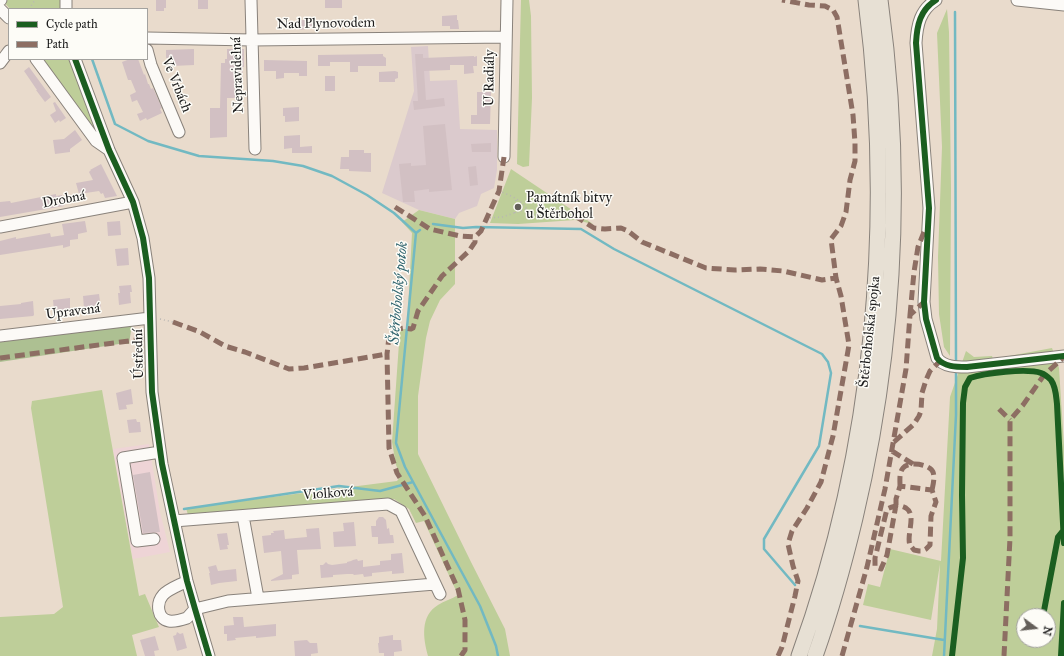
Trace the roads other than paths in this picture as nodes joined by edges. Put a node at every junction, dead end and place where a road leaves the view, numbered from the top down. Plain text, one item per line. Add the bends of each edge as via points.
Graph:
1 (251, 0) edge
2 (507, 0) edge
3 (866, 0) edge
4 (880, 0) edge
5 (936, 0) edge
6 (1017, 0) edge
7 (1064, 5) edge
8 (0, 9) edge
9 (8, 17) edge
10 (506, 37) junction
11 (148, 38) edge
12 (252, 40) junction
13 (8, 51) edge
14 (148, 54) edge
15 (37, 60) edge
16 (75, 60) edge
17 (0, 63) edge
18 (180, 132) dead end
19 (255, 149) dead end
20 (109, 150) junction
21 (504, 157) dead end
22 (133, 202) junction
23 (0, 227) edge
24 (150, 318) junction
25 (0, 336) edge
26 (1064, 356) edge
27 (160, 452) junction
28 (243, 516) junction
29 (174, 521) junction
30 (154, 539) dead end
31 (187, 581) junction
32 (258, 598) junction
33 (194, 609) junction
34 (209, 656) edge
35 (799, 656) edge
36 (815, 656) edge

1 - 12 street, Nepravidelná
2 - 10 street, U Radiály
3 - 35 highway, Štěrboholská spojka via 876,103 879,213 870,345 858,434 840,520
4 - 36 highway, Štěrboholská spojka via 888,64 893,139 893,224 888,315 877,407 860,496 838,583
5 - 26 street via 919,18 916,32 929,208 924,302 937,358 944,364 967,367
6 - 7 street
8 - 9 street
10 - 12 street, Nad Plynovodem
10 - 21 street, U Radiály
11 - 12 street, Nad Plynovodem
12 - 19 street, Nepravidelná
13 - 17 street
14 - 18 street, Ve Vrbách
15 - 20 street via 96,141
16 - 20 street, Ústřední
20 - 22 street, Ústřední
22 - 23 street, Drobná
22 - 24 street, Ústřední via 150,278
24 - 25 street, Upravená
24 - 27 street, Ústřední via 152,392
27 - 29 street, Ústřední
27 - 30 street via 123,458 137,541
28 - 29 street, Violková
28 - 32 street
28 - 32 street, Violková via 388,504 401,511 437,589
29 - 31 street, Ústřední
31 - 33 street, Ústřední
31 - 33 street via 163,594 158,607 160,614 169,621 187,618
32 - 33 street, Violková via 228,601
33 - 34 street, Ústřední

